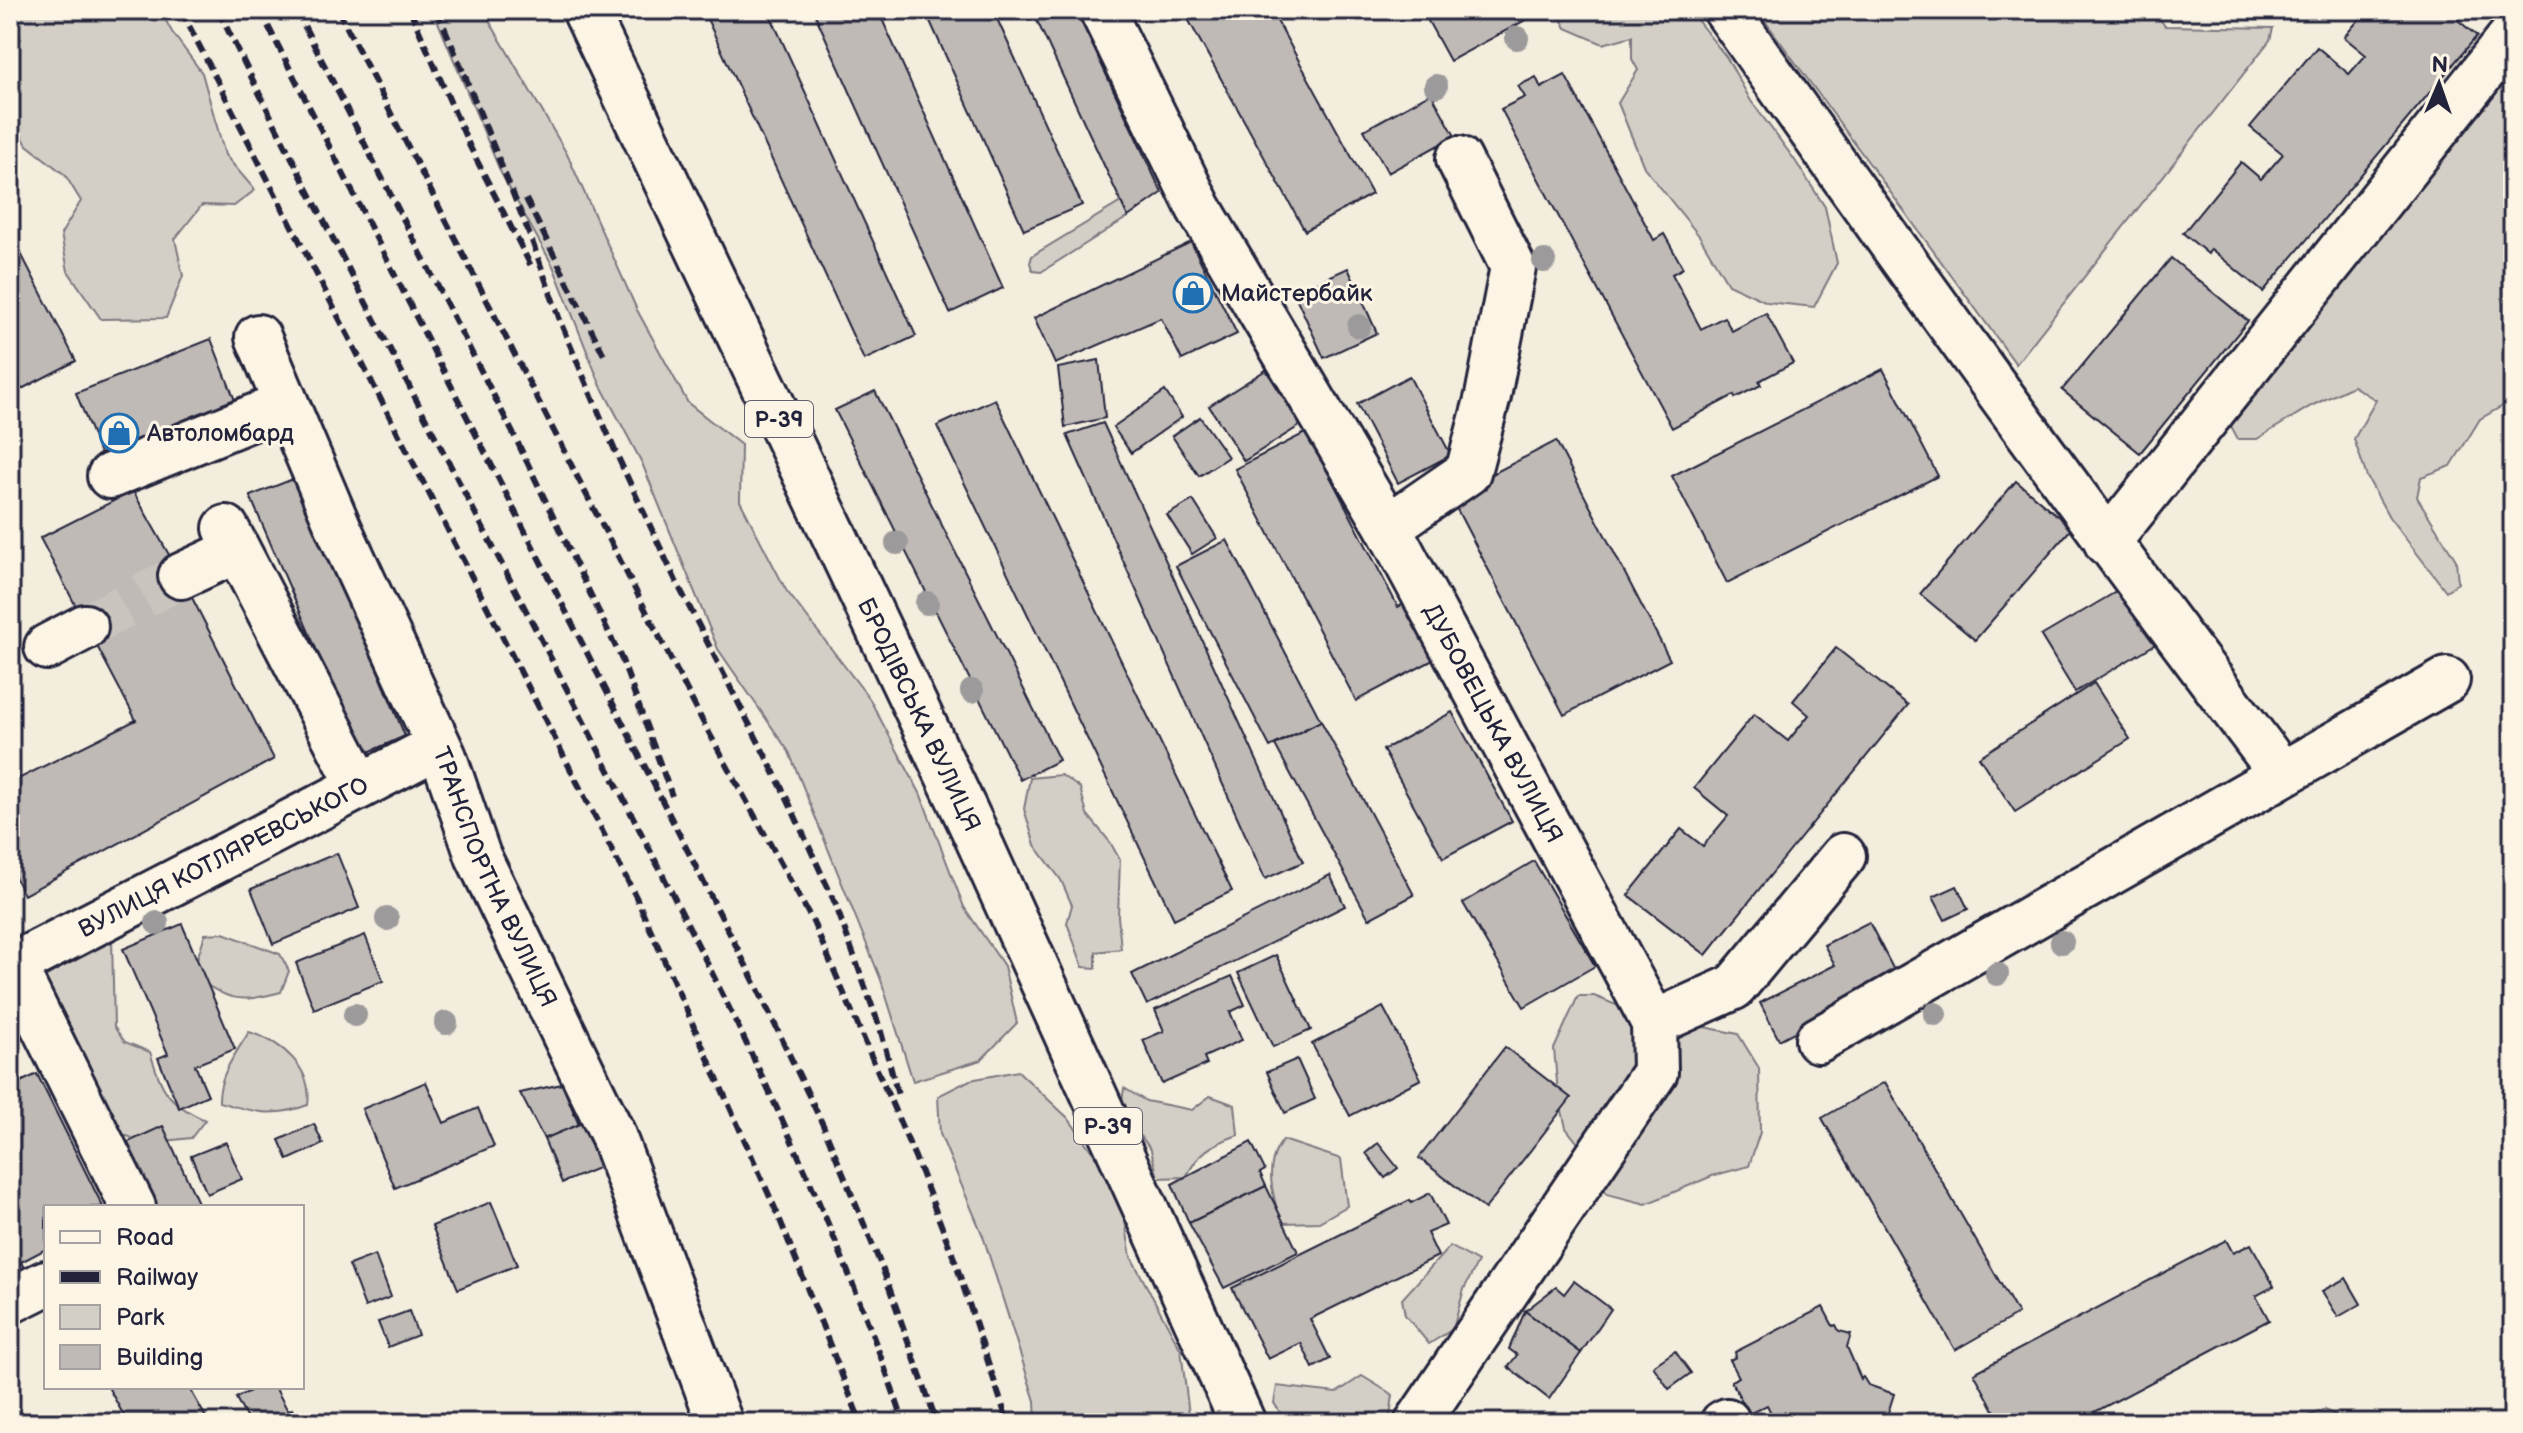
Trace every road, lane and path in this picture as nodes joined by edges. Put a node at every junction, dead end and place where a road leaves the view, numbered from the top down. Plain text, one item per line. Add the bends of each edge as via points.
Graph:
1 (585, 10) edge
2 (1102, 10) edge
3 (1726, 10) edge
4 (2513, 34) edge
5 (1459, 159) dead end
6 (258, 337) dead end
7 (286, 404) junction
8 (110, 476) dead end
9 (1388, 527) junction
10 (2107, 543) junction
11 (181, 576) tunnel mouth
12 (85, 627) tunnel mouth
13 (47, 647) dead end
14 (2447, 680) dead end
15 (438, 746) junction
16 (2282, 774) junction
17 (360, 786) junction
18 (1843, 856) dead end
19 (12, 966) edge
20 (1654, 1023) junction
21 (1818, 1040) dead end
22 (132, 1205) edge
23 (44, 1284) edge
24 (10, 1301) edge
25 (720, 1423) edge
26 (1243, 1423) edge
27 (1417, 1423) edge

1 - 26 street, БРОДІВСЬКА ВУЛИЦЯ / Р-39 via 973,828
2 - 9 street, ДУБОВЕЦЬКА ВУЛИЦЯ via 1199,208
3 - 10 street
4 - 10 street
5 - 9 street via 1513,267 1505,310 1468,472
6 - 7 street, ТРАНСПОРТНА ВУЛИЦЯ
7 - 8 street
7 - 15 street, ТРАНСПОРТНА ВУЛИЦЯ
9 - 20 street, ДУБОВЕЦЬКА ВУЛИЦЯ
10 - 16 street
11 - 17 street via 232,539
12 - 13 street
14 - 16 street
15 - 17 street, ВУЛИЦЯ КОТЛЯРЕВСЬКОГО
15 - 25 street, ТРАНСПОРТНА ВУЛИЦЯ via 478,856 612,1133
16 - 21 street
17 - 19 street, ВУЛИЦЯ КОТЛЯРЕВСЬКОГО
18 - 20 street via 1734,987
19 - 22 street
20 - 27 street, ДУБОВЕЦЬКА ВУЛИЦЯ via 1655,1072
23 - 24 street

